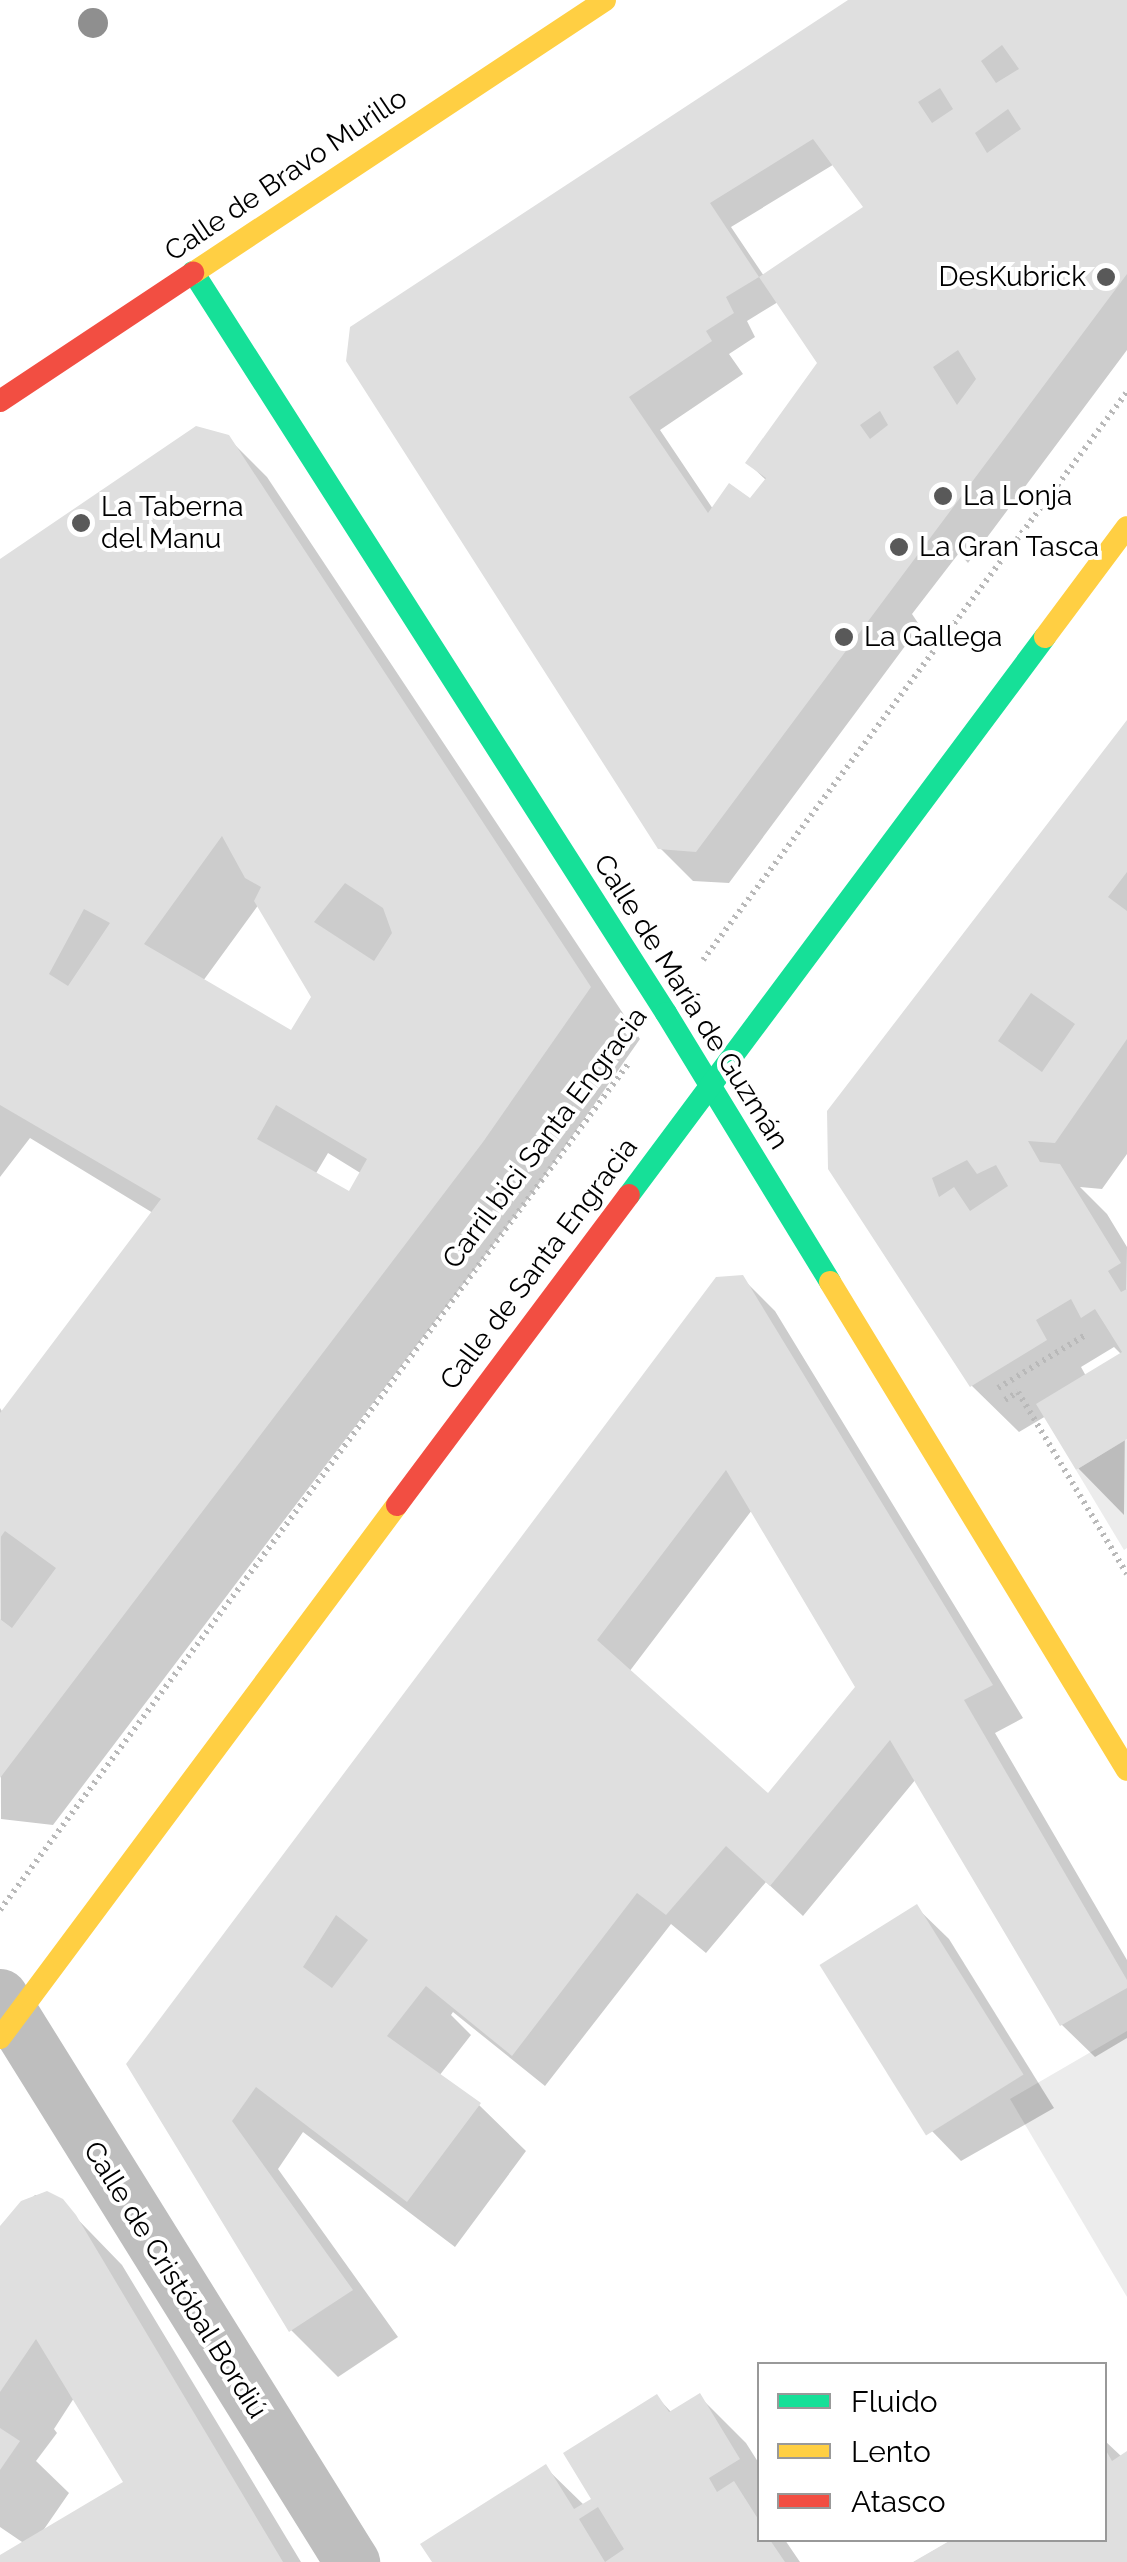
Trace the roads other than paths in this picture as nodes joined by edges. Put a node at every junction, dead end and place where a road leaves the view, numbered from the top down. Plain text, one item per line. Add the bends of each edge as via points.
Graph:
1 (605, 0) edge
2 (193, 272) junction
3 (0, 401) edge
4 (1127, 527) edge
5 (710, 1087) junction
6 (1127, 1770) edge
7 (5, 2018) edge
8 (352, 2562) edge

1 - 2 main road, Calle de Bravo Murillo
2 - 3 main road, Calle de Bravo Murillo
2 - 5 main road, Calle de María de Guzmán
4 - 5 main road, Calle de Santa Engracia
5 - 6 main road, Calle de María de Guzmán
5 - 7 main road, Calle de Santa Engracia
7 - 8 street, Calle de Cristóbal Bordiú

